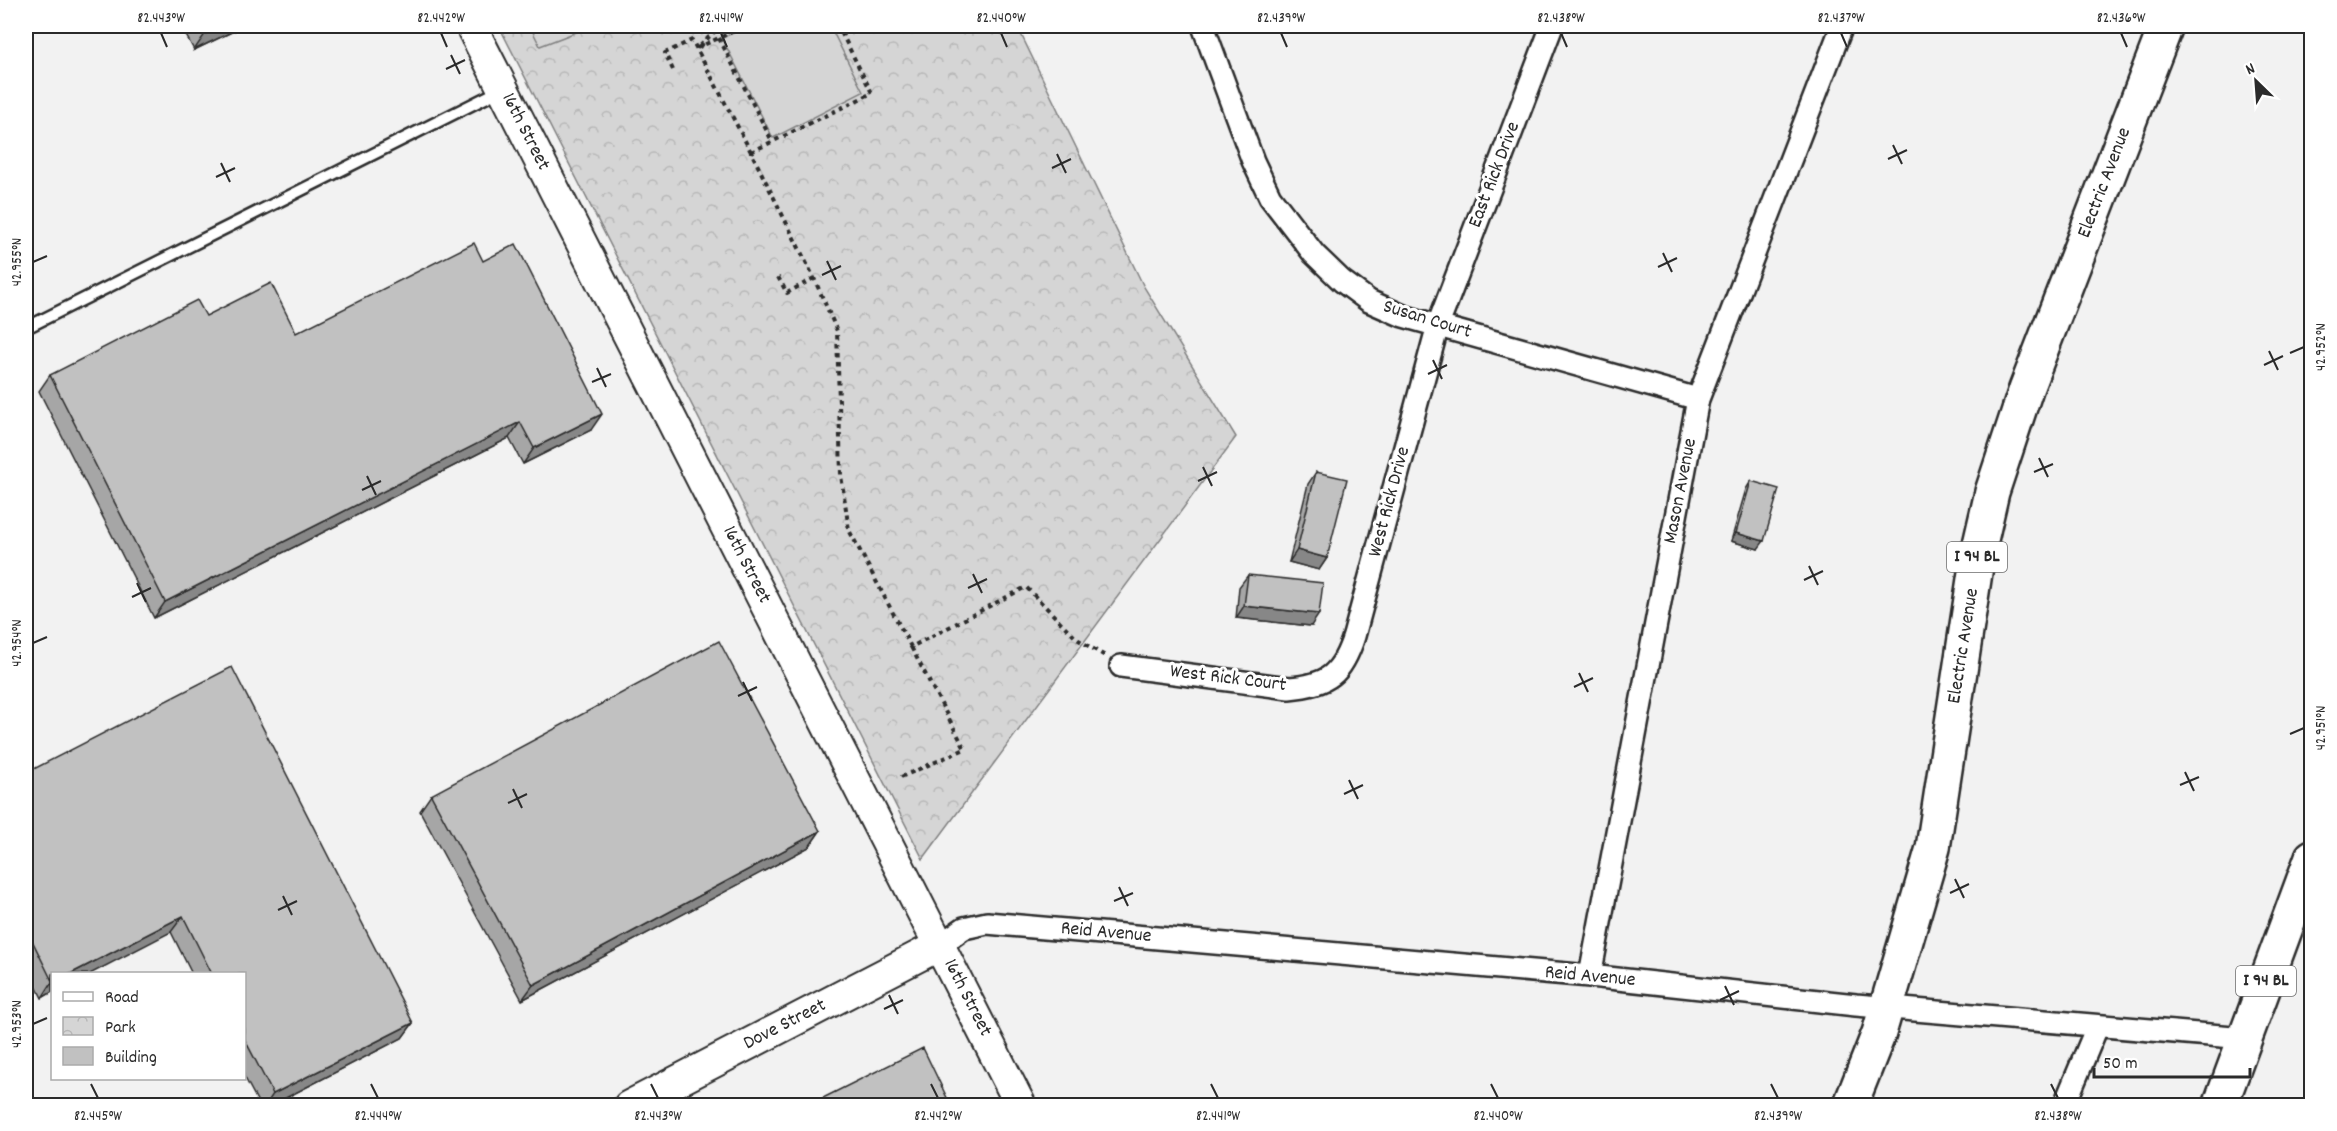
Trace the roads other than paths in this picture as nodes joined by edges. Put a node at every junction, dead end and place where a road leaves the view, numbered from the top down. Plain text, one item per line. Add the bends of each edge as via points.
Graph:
1 (471, 26) edge
2 (1203, 26) edge
3 (1552, 26) edge
4 (1842, 26) edge
5 (2166, 26) edge
6 (503, 89) junction
7 (1438, 325) junction
8 (26, 328) edge
9 (1698, 399) junction
10 (1121, 666) road end
11 (1333, 676) joint
12 (2312, 857) edge
13 (940, 945) junction
14 (1590, 976) junction
15 (1887, 1006) junction
16 (2097, 1027) junction
17 (2245, 1038) junction
18 (629, 1106) edge
19 (1021, 1106) edge
20 (1850, 1106) edge
21 (2064, 1106) edge
22 (2220, 1106) edge

1 - 6 street, 16th Street
2 - 7 street, Susan Court via 1253,161 1291,228 1342,281 1369,301
3 - 7 street, East Rick Drive
4 - 9 street, Mason Avenue
5 - 15 main road, Electric Avenue / I 94 BL via 2026,389 1992,492 1978,553 1933,848
6 - 8 lane
6 - 13 street, 16th Street
7 - 9 street, Susan Court
7 - 11 street, West Rick Drive via 1354,636
9 - 14 street, Mason Avenue
10 - 11 street, West Rick Court via 1289,688
12 - 17 main road, I 94 BL
13 - 14 street, Reid Avenue via 964,928 987,923
13 - 18 street, Dove Street
13 - 19 street, 16th Street
14 - 15 street, Reid Avenue
15 - 16 street, Reid Avenue
15 - 20 main road, Electric Avenue / I 94 BL
16 - 17 street, Reid Avenue
16 - 21 street
17 - 22 main road, I 94 BL

